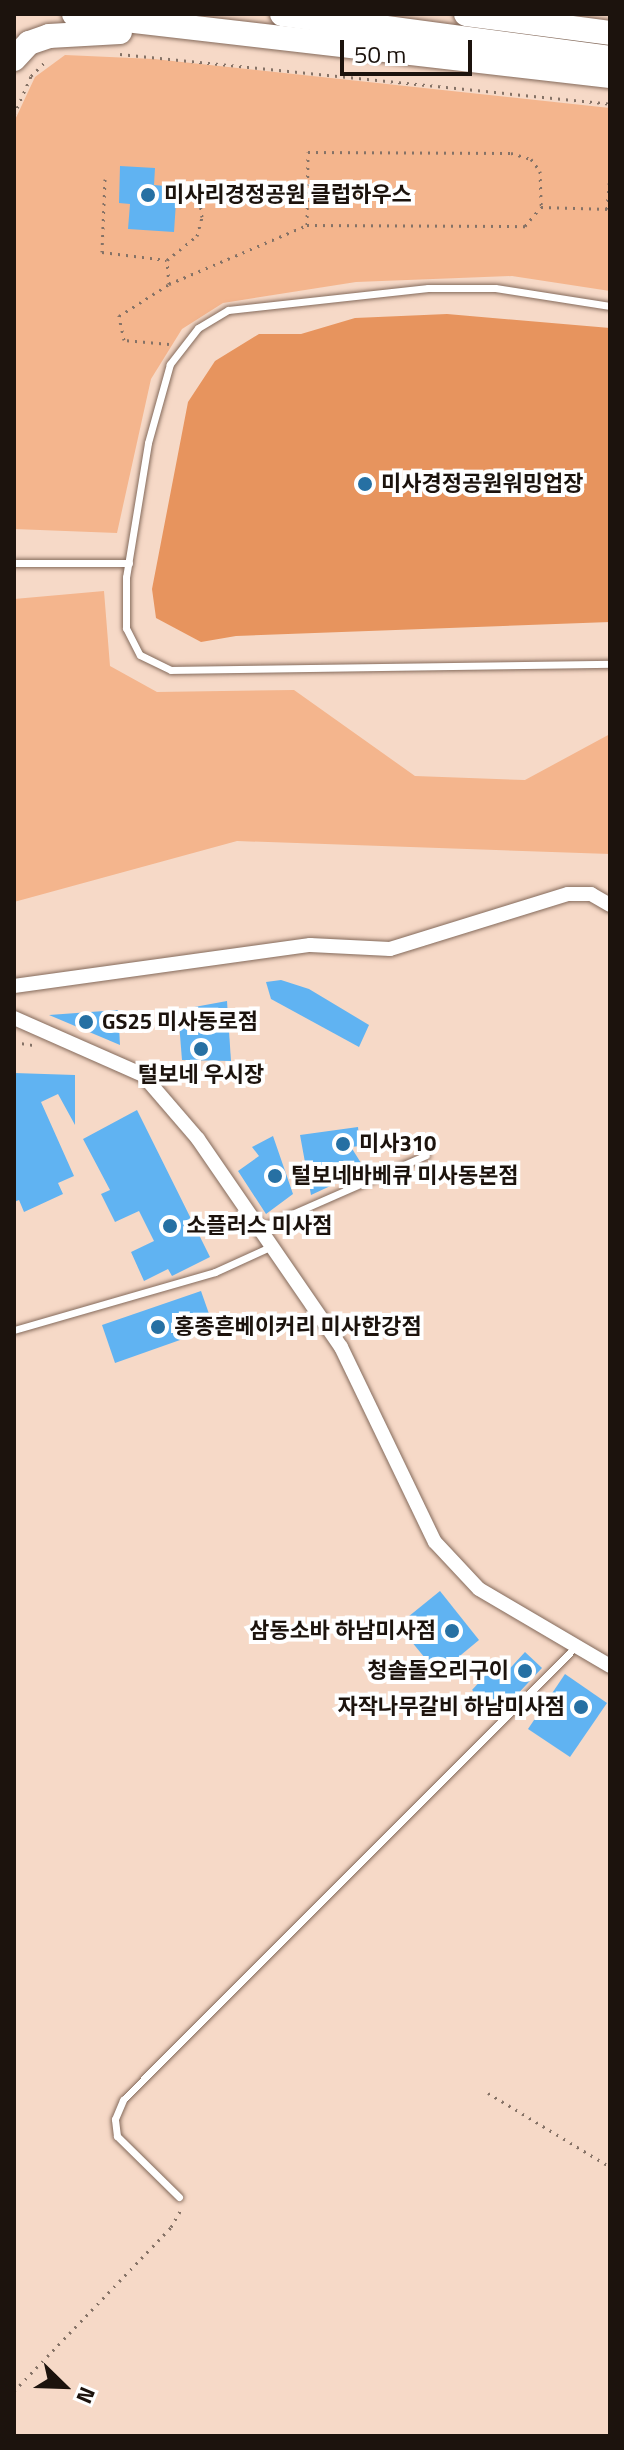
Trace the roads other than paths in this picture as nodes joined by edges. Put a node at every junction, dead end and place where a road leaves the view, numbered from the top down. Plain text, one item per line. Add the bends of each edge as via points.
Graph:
1 (74, 14) edge
2 (282, 14) edge
3 (466, 14) edge
4 (120, 17) edge
5 (158, 26) junction
6 (610, 33) edge
7 (610, 58) edge
8 (14, 59) edge
9 (610, 76) edge
10 (610, 306) edge
11 (14, 563) edge
12 (129, 563) junction
13 (610, 664) edge
14 (610, 905) edge
15 (14, 986) edge
16 (14, 1018) edge
17 (426, 1155) dead end
18 (260, 1228) junction
19 (272, 1246) junction
20 (14, 1330) edge
21 (575, 1647) junction
22 (610, 1666) edge
23 (179, 2197) road end

1 - 4 main road
2 - 7 main road
3 - 6 main road
4 - 5 main road
5 - 8 main road via 49,36 29,43
5 - 9 main road
10 - 12 lane via 495,288 344,294 228,310 187,342 170,364 148,443
11 - 12 lane
12 - 13 lane via 126,628 140,655 171,670
14 - 15 street via 591,894 568,894 390,949 310,945
16 - 18 street via 143,1075 198,1139
17 - 18 lane
18 - 19 street
19 - 20 lane via 215,1272
19 - 21 street via 341,1347 435,1542 479,1589
21 - 22 street
21 - 23 lane via 123,2100 115,2119 117,2136

